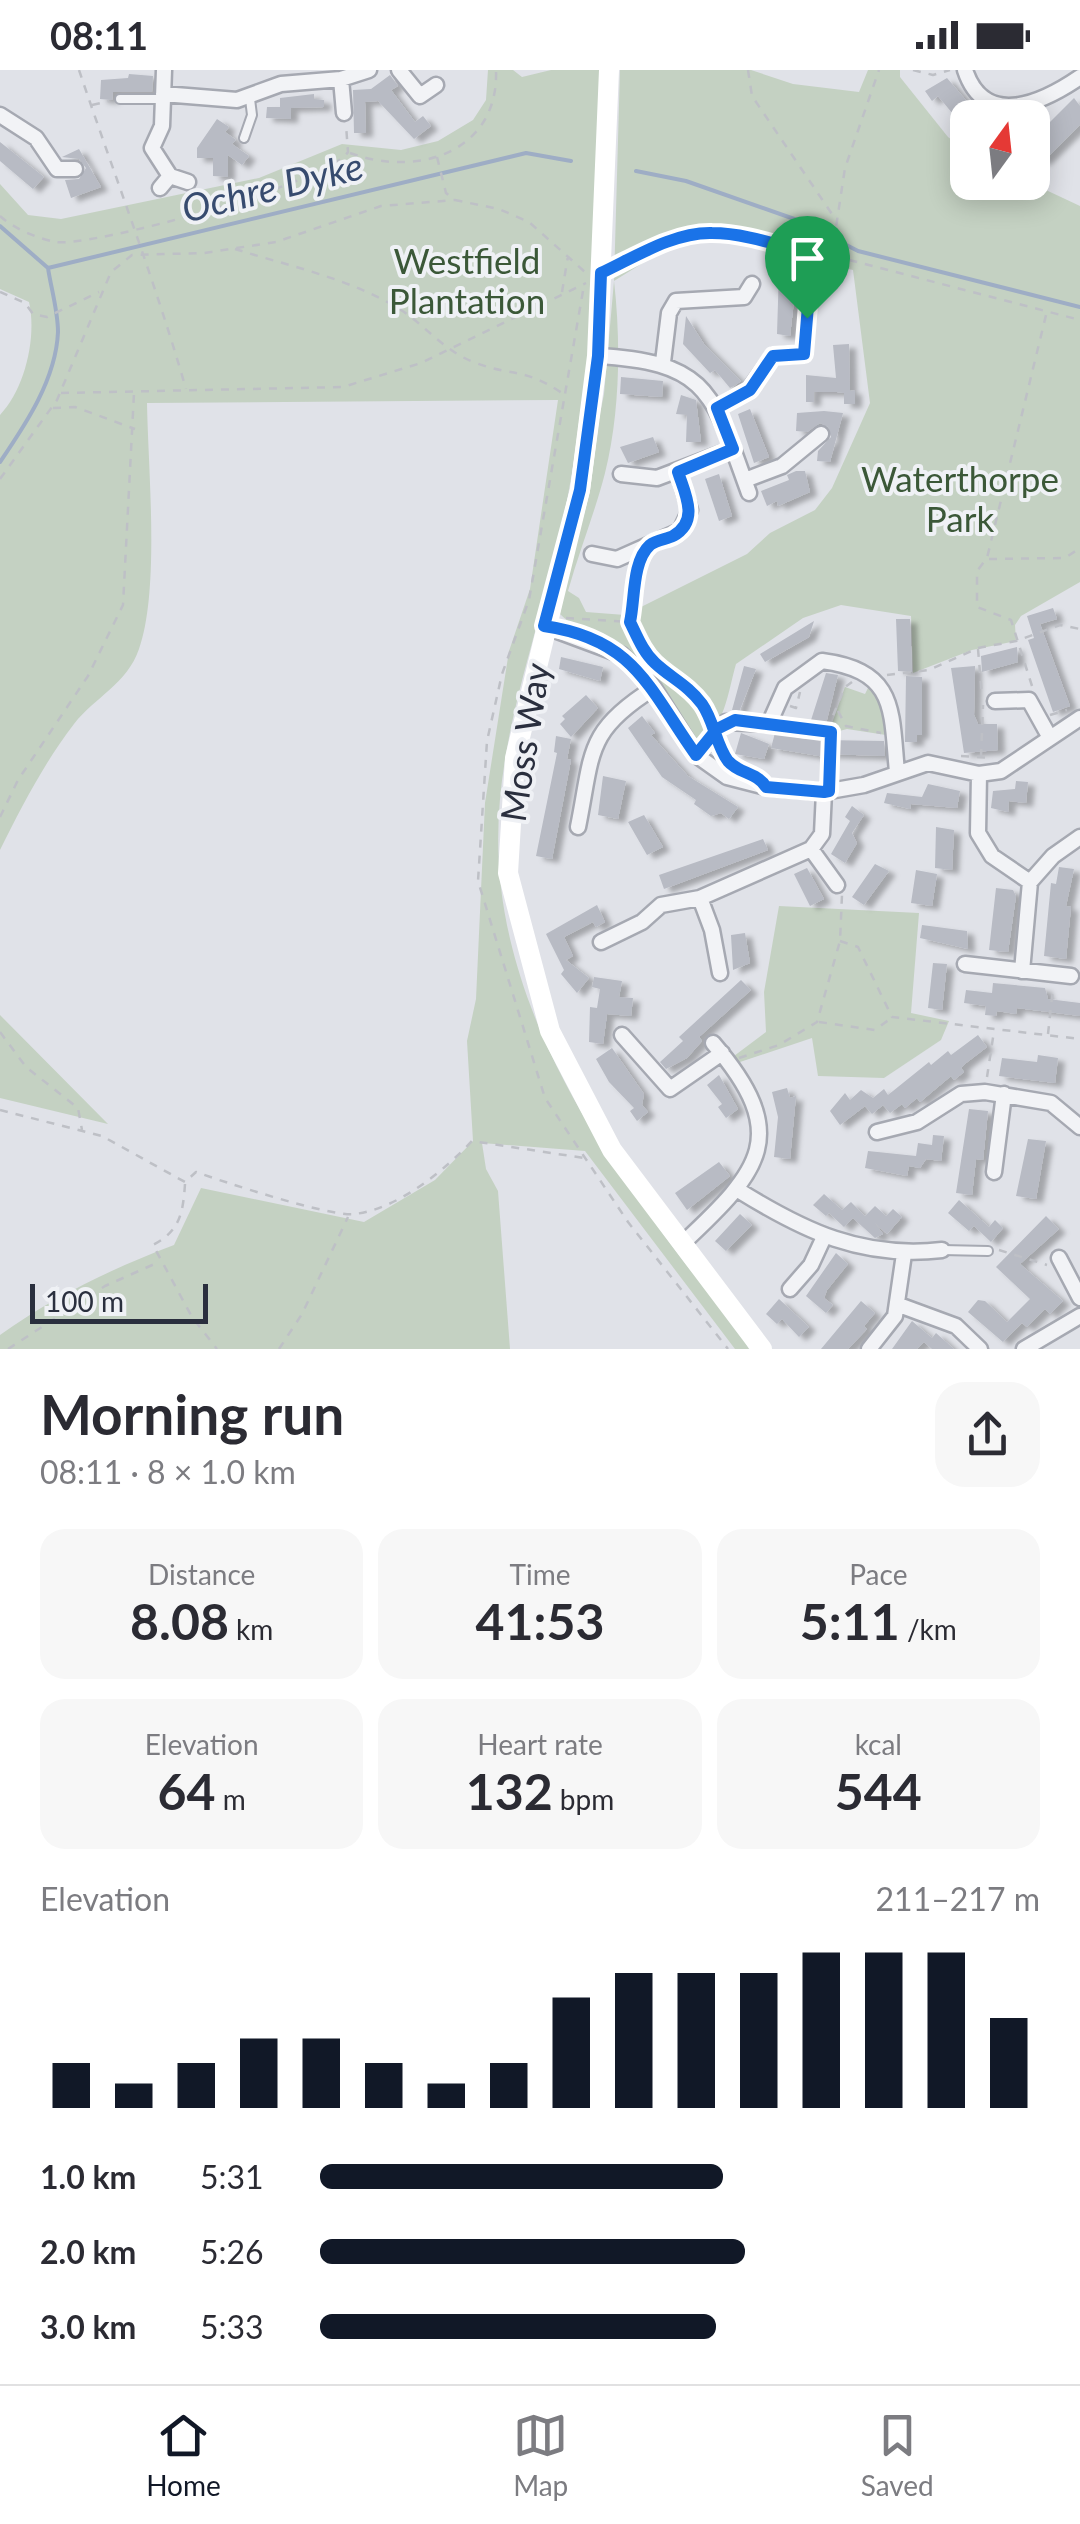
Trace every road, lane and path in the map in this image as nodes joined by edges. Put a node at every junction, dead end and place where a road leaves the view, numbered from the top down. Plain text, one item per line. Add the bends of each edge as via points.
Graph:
1 (78, 70) edge
2 (164, 70) edge
3 (369, 70) edge
4 (399, 70) edge
5 (496, 70) edge
6 (610, 70) edge
7 (748, 70) edge
8 (879, 70) edge
9 (913, 70) edge
10 (952, 70) edge
11 (965, 70) edge
12 (1080, 77) edge
13 (341, 79) junction
14 (436, 84) dead end
15 (163, 97) junction
16 (120, 99) joint
17 (250, 99) junction
18 (91, 106) junction
19 (0, 114) edge
20 (344, 114) joint
21 (244, 138) dead end
22 (348, 152) junction
23 (436, 157) junction
24 (75, 169) dead end
25 (188, 182) dead end
26 (446, 193) junction
27 (443, 200) junction
28 (455, 200) junction
29 (0, 216) edge
30 (835, 218) junction
31 (134, 231) junction
32 (832, 244) junction
33 (233, 248) junction
34 (568, 254) junction
35 (812, 254) junction
36 (140, 255) junction
37 (838, 257) junction
38 (594, 278) junction
39 (752, 284) dead end
40 (0, 292) edge
41 (100, 292) junction
42 (562, 294) junction
43 (1048, 310) junction
44 (807, 318) joint
45 (1080, 320) edge
46 (450, 350) junction
47 (804, 354) joint
48 (598, 356) junction
49 (662, 362) junction
50 (186, 390) junction
51 (134, 392) junction
52 (60, 393) junction
53 (563, 394) junction
54 (51, 408) junction
55 (717, 408) junction
56 (135, 429) junction
57 (821, 434) dead end
58 (733, 449) junction
59 (678, 472) junction
60 (621, 474) dead end
61 (0, 480) edge
62 (650, 545) junction
63 (1080, 548) edge
64 (592, 554) dead end
65 (987, 558) junction
66 (630, 622) junction
67 (548, 627) junction
68 (1080, 629) edge
69 (1020, 640) junction
70 (978, 648) junction
71 (863, 672) junction
72 (654, 688) junction
73 (1030, 700) junction
74 (989, 702) junction
75 (1080, 706) edge
76 (838, 710) junction
77 (1039, 718) junction
78 (1080, 718) edge
79 (772, 721) junction
80 (846, 726) junction
81 (717, 729) junction
82 (829, 732) junction
83 (893, 733) junction
84 (1049, 736) junction
85 (696, 755) junction
86 (980, 766) junction
87 (735, 767) dead end
88 (897, 772) junction
89 (826, 791) junction
90 (0, 817) edge
91 (578, 827) dead end
92 (1080, 837) edge
93 (811, 849) junction
94 (1030, 882) junction
95 (837, 885) joint
96 (700, 898) junction
97 (601, 942) dead end
98 (840, 942) junction
99 (965, 964) dead end
100 (1022, 970) junction
101 (720, 972) dead end
102 (1062, 975) joint
103 (892, 1017) junction
104 (817, 1022) junction
105 (994, 1030) junction
106 (0, 1032) edge
107 (622, 1035) dead end
108 (1048, 1036) junction
109 (1080, 1039) edge
110 (722, 1052) junction
111 (985, 1092) junction
112 (1004, 1094) junction
113 (0, 1110) edge
114 (1077, 1117) edge
115 (82, 1132) junction
116 (877, 1132) dead end
117 (586, 1158) junction
118 (994, 1172) dead end
119 (185, 1182) junction
120 (738, 1190) junction
121 (349, 1215) junction
122 (824, 1238) junction
123 (683, 1243) junction
124 (942, 1250) joint
125 (988, 1250) joint
126 (904, 1254) junction
127 (1059, 1258) joint
128 (161, 1262) junction
129 (790, 1289) dead end
130 (1080, 1298) edge
131 (899, 1305) junction
132 (1080, 1316) edge
133 (1033, 1347) edge
134 (8, 1349) edge
135 (217, 1349) edge
136 (280, 1349) edge
137 (728, 1349) edge
138 (762, 1349) edge
139 (869, 1349) edge
140 (980, 1349) edge

1 - 18 path
2 - 15 street
3 - 13 street
4 - 14 street via 420,96
5 - 23 path via 495,98 483,127
6 - 38 street, Moss Way
7 - 30 path via 752,96
8 - 30 path via 844,168
9 - 10 path
11 - 12 street via 982,94 1008,106 1035,105
13 - 17 street via 280,84
13 - 20 street
15 - 16 lane
15 - 17 street
15 - 25 street via 162,126 152,148 165,182
16 - 18 path
17 - 21 lane
18 - 31 path
19 - 24 street via 36,138 57,169
20 - 22 path
22 - 23 path via 380,160
22 - 31 path via 332,166 272,191
23 - 26 path
26 - 27 path
26 - 28 path
27 - 28 path
27 - 33 path via 381,206 276,242
28 - 34 path via 500,208
29 - 31 path via 57,242
30 - 32 path
31 - 36 path
32 - 35 path
32 - 37 path
33 - 36 path
33 - 46 path via 370,295
34 - 38 path
34 - 42 path
35 - 37 path
35 - 38 path via 710,232 664,243
35 - 44 path
36 - 41 path via 111,272
36 - 50 path via 157,287
37 - 43 path
38 - 42 path
38 - 48 street, Moss Way
38 - 53 path
39 - 49 street via 744,297 676,301
40 - 41 path via 48,317
41 - 52 path
42 - 46 path
43 - 45 path
43 - 65 path
44 - 47 lane
46 - 50 path via 343,387
46 - 53 path via 478,364 540,378
47 - 55 street via 773,356 750,390
48 - 49 street
48 - 67 street, Moss Way via 580,490
49 - 55 street via 702,387
50 - 51 path
51 - 52 path
51 - 56 path
52 - 54 path
53 - 117 path via 529,600 502,674 488,741 478,881 534,1072
54 - 56 path via 76,407
54 - 61 path
55 - 58 street
56 - 90 path via 123,606 88,676
57 - 58 street via 747,487
58 - 59 street
59 - 60 street via 651,480
59 - 62 street via 688,518 680,531
62 - 64 street via 617,558
62 - 66 path via 638,570
63 - 65 path via 1065,558
65 - 69 path via 977,570 977,607 1010,620
66 - 67 path via 577,616
66 - 81 path via 647,654 688,686
67 - 72 street via 622,655
67 - 123 street, Moss Way via 515,758 508,818 508,873 519,928 550,1031 576,1082 612,1150
68 - 69 path via 1060,625
69 - 70 path
69 - 73 path
70 - 71 path via 929,670
70 - 74 path
71 - 76 path
71 - 79 street via 817,663 785,688
71 - 83 street via 890,703
72 - 85 street
72 - 91 street via 598,734
73 - 74 street
73 - 77 street
74 - 86 path
75 - 77 path
76 - 80 path
76 - 82 path
77 - 84 street
78 - 84 street
79 - 81 street via 762,726 735,720
79 - 82 path
80 - 82 path
80 - 83 path
81 - 85 street
81 - 87 path
82 - 89 path
83 - 88 street
84 - 86 street via 1006,769
85 - 89 street via 746,782
86 - 88 street via 928,763
86 - 94 street via 978,833 992,856
88 - 89 street
89 - 93 street via 822,834
92 - 94 street
93 - 95 street
93 - 96 street
94 - 100 street
95 - 98 path via 844,909
96 - 97 street via 661,905
96 - 101 street
98 - 103 path via 858,947
98 - 104 path
99 - 100 street
100 - 102 street
102 - 108 path
103 - 104 path via 876,1030
103 - 105 path
104 - 110 path via 778,1045
105 - 108 path
105 - 111 path
106 - 115 path via 26,1067 78,1108
107 - 110 street via 670,1089
108 - 109 path
110 - 120 street via 750,1092 760,1130
111 - 112 street
111 - 116 street via 961,1094 917,1122
112 - 114 street via 1050,1102
112 - 118 street
113 - 115 path
115 - 119 path via 102,1136
117 - 121 path via 472,1141 413,1191
117 - 137 path
119 - 121 path via 196,1172
119 - 128 path via 183,1212 171,1236 153,1245
120 - 122 street
120 - 123 street
121 - 136 path
122 - 126 street
122 - 129 street
123 - 138 street, Moss Way
124 - 125 lane
124 - 126 street
125 - 127 path via 1044,1267
126 - 131 street
127 - 130 street
128 - 134 path via 105,1286
128 - 135 path
131 - 139 street
131 - 140 street via 956,1326
132 - 133 street

